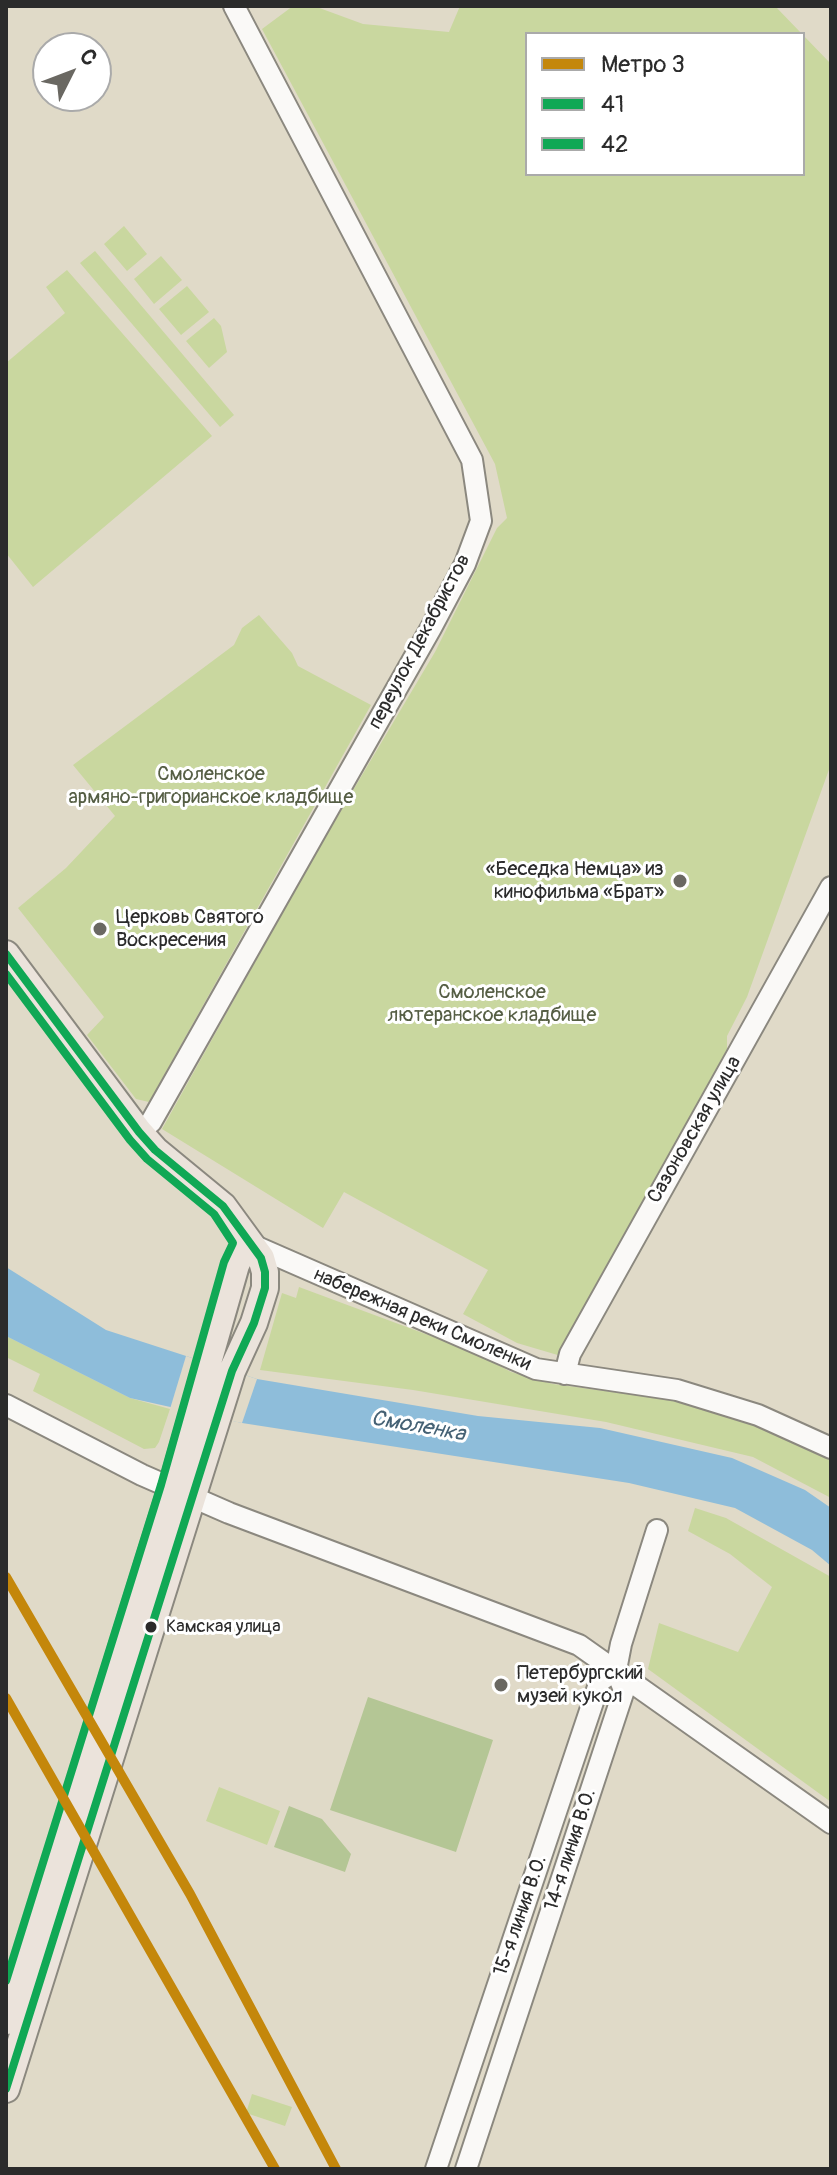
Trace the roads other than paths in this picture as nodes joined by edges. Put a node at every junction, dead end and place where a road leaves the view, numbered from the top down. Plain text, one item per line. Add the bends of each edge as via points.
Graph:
1 (234, 6) edge
2 (831, 887) edge
3 (6, 954) edge
4 (139, 1132) junction
5 (247, 1242) junction
6 (565, 1374) junction
7 (6, 1405) edge
8 (831, 1448) edge
9 (182, 1493) junction
10 (657, 1530) dead end
11 (616, 1670) junction
12 (831, 1823) edge
13 (493, 1999) junction
14 (519, 2008) junction
15 (6, 2021) edge
16 (6, 2089) edge
17 (436, 2169) edge
18 (466, 2169) edge

1 - 4 street, переулок Декабристов via 472,460 481,521 431,628 158,1109
2 - 6 street, Сазоновская улица via 570,1354
3 - 4 main road
4 - 5 main road via 223,1206
5 - 6 street, набережная реки Смоленки via 518,1362
5 - 9 main road via 236,1265 220,1367
6 - 8 street, набережная реки Смоленки via 677,1390 758,1415
7 - 9 street
9 - 11 street via 579,1645
9 - 15 main road
9 - 16 main road
10 - 11 street, 14-я линия В.О.
11 - 12 street
11 - 13 street, 15-я линия В.О. via 600,1681
11 - 14 street, 14-я линия В.О. via 624,1690
13 - 14 street
13 - 17 street, 15-я линия В.О.
14 - 18 street, 14-я линия В.О.

